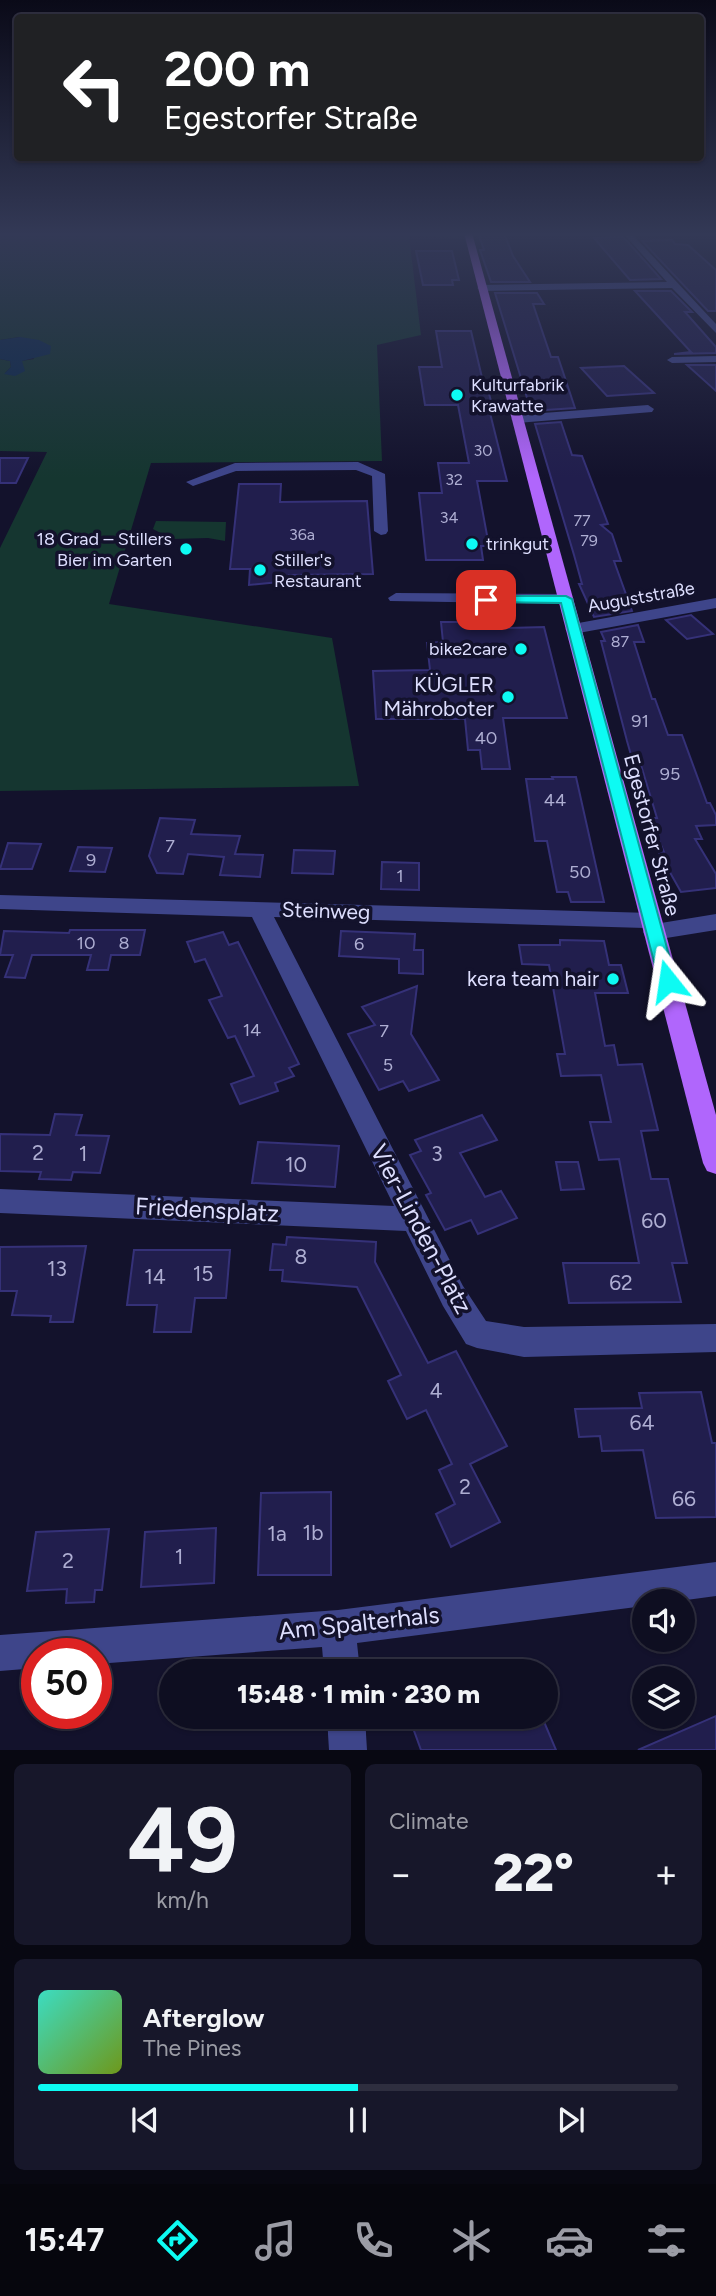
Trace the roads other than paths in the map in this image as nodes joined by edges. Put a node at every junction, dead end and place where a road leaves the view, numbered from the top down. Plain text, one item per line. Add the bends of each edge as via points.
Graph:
1 (489, 315) edge
2 (702, 315) edge
3 (716, 330) edge
4 (716, 359) edge
5 (672, 360) dead end
6 (648, 409) dead end
7 (517, 419) junction
8 (193, 482) dead end
9 (381, 531) dead end
10 (396, 598) dead end
11 (566, 599) junction
12 (716, 603) edge
13 (573, 629) junction
14 (0, 902) edge
15 (259, 909) junction
16 (716, 922) edge
17 (653, 926) junction
18 (716, 1163) edge
19 (0, 1200) edge
20 (414, 1219) junction
21 (716, 1338) edge
22 (716, 1579) edge
23 (338, 1628) junction
24 (0, 1653) edge
25 (341, 1659) edge
26 (347, 1729) edge
27 (348, 1750) edge

1 - 7 main road, Egestorfer Straße
2 - 3 street
4 - 5 street
6 - 7 street
7 - 11 main road, Egestorfer Straße
8 - 9 street via 235,467 371,469 378,474
10 - 11 street
11 - 13 main road, Egestorfer Straße
12 - 13 street, Auguststraße
13 - 17 main road, Egestorfer Straße
14 - 15 street, Steinweg
15 - 17 street, Steinweg
15 - 20 street, Vier-Linden-Platz
16 - 17 street, Steinweg
17 - 18 main road, Egestorfer Straße
19 - 20 street, Friedensplatz
20 - 21 street, Vier-Linden-Platz via 477,1334 524,1342
22 - 23 street, Am Spalterhals
23 - 24 street, Am Spalterhals
23 - 25 street
26 - 27 street

